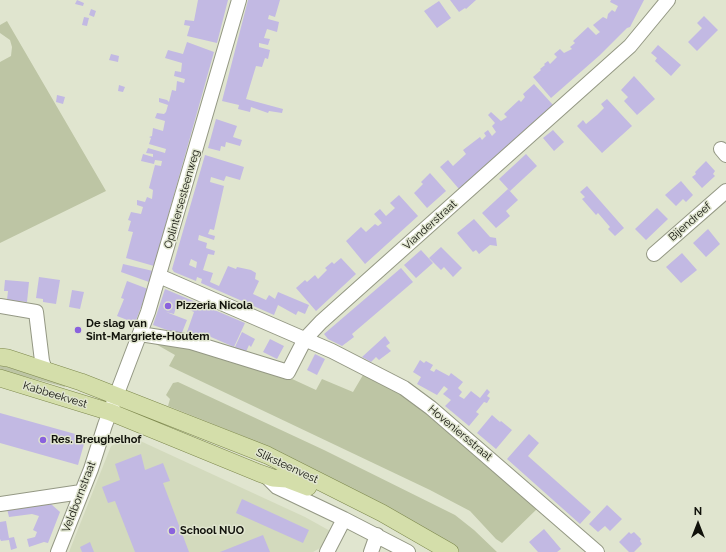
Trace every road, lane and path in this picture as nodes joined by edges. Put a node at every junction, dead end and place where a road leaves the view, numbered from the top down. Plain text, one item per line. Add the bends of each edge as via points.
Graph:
1 (239, 0) edge
2 (668, 0) edge
3 (726, 191) edge
4 (654, 254) dead end
5 (159, 276) junction
6 (0, 306) edge
7 (140, 334) junction
8 (305, 339) junction
9 (0, 357) edge
10 (46, 370) junction
11 (0, 378) edge
12 (117, 396) junction
13 (110, 412) junction
14 (266, 476) junction
15 (81, 492) junction
16 (0, 504) edge
17 (344, 518) junction
18 (377, 535) junction
19 (58, 552) edge
20 (327, 552) edge
21 (371, 552) edge
22 (408, 552) edge
23 (436, 552) edge
24 (450, 552) edge
25 (598, 552) edge

1 - 5 street, Oplintersesteenweg
2 - 8 street, Vianderstraat via 630,46
3 - 4 street, Bijendreef
5 - 7 street, Oplintersesteenweg
5 - 8 street
6 - 10 street, Kabbeekvest via 36,312 42,361
7 - 8 street via 191,342 288,372
7 - 12 street, Oplintersesteenweg
8 - 25 street, Hoveniersstraat via 404,388 431,408
9 - 10 main road, Kabbeekvest
10 - 12 main road, Kabbeekvest
11 - 13 main road, Kabbeekvest
12 - 13 street, Veldbornstraat
12 - 24 main road, Sliksteenvest via 267,456 382,513
13 - 14 main road, Sliksteenvest
13 - 15 street, Veldbornstraat
14 - 17 street, Sliksteenvest via 278,487
14 - 23 main road, Sliksteenvest via 287,479 341,502
15 - 16 street
15 - 19 street, Veldbornstraat
17 - 18 street, Sliksteenvest
17 - 20 street
18 - 21 street
18 - 22 street, Sliksteenvest

